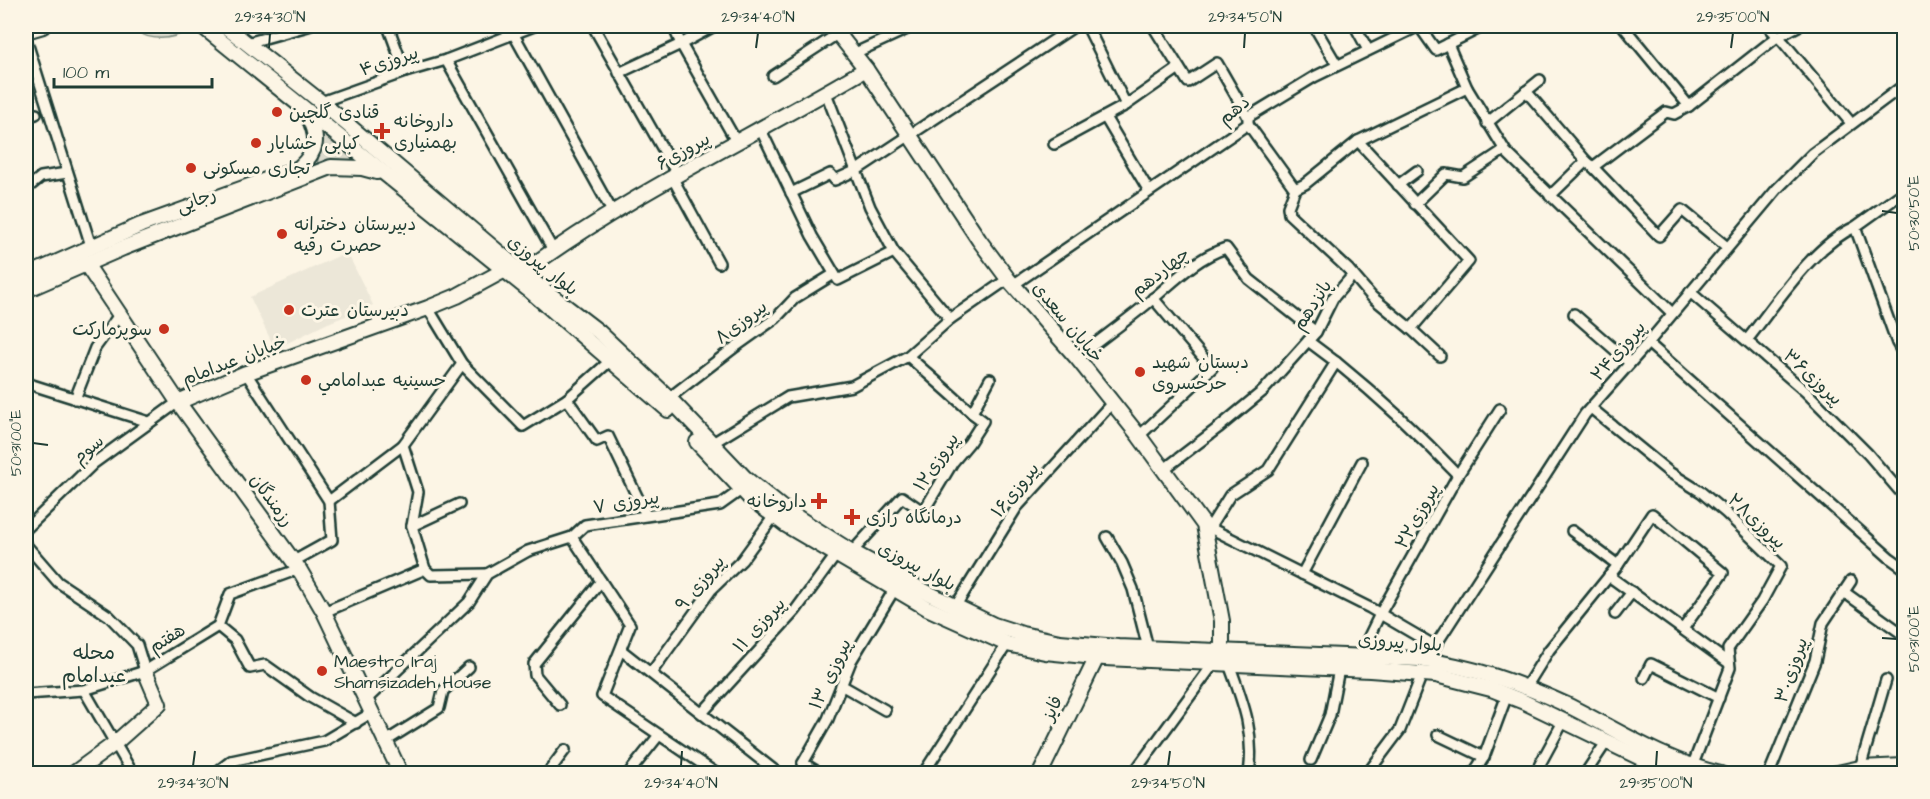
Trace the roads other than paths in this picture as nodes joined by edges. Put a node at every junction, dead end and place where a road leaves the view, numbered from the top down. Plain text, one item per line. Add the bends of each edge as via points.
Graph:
1 (43, 26) edge
2 (202, 26) edge
3 (225, 26) edge
4 (308, 26) edge
5 (388, 26) edge
6 (534, 26) edge
7 (592, 26) edge
8 (673, 26) edge
9 (714, 26) edge
10 (914, 26) edge
11 (1075, 26) edge
12 (1087, 26) edge
13 (1153, 26) edge
14 (1314, 26) edge
15 (1355, 26) edge
16 (1484, 26) edge
17 (1623, 26) edge
18 (1768, 26) edge
19 (1798, 26) edge
20 (836, 28) edge
21 (26, 31) edge
22 (513, 33) junction
23 (1777, 37) junction
24 (26, 39) edge
25 (247, 43) junction
26 (681, 44) junction
27 (1448, 44) junction
28 (1368, 50) junction
29 (855, 53) junction
30 (446, 60) junction
31 (1337, 65) junction
32 (1179, 68) junction
33 (866, 69) junction
34 (405, 72) junction
35 (620, 73) junction
36 (287, 75) junction
37 (773, 76) dead end
38 (1540, 80) dead end
39 (1905, 85) edge
40 (278, 88) junction
41 (1467, 88) junction
42 (1526, 91) junction
43 (826, 93) junction
44 (321, 102) junction
45 (1126, 105) junction
46 (1689, 106) junction
47 (306, 111) junction
48 (36, 114) dead end
49 (26, 117) edge
50 (1105, 117) junction
51 (1248, 121) junction
52 (1487, 123) junction
53 (1851, 123) junction
54 (760, 128) junction
55 (911, 135) junction
56 (736, 141) junction
57 (1358, 141) junction
58 (1054, 144) dead end
59 (1504, 150) junction
60 (1589, 164) junction
61 (857, 170) junction
62 (1417, 171) dead end
63 (67, 172) junction
64 (383, 174) junction
65 (674, 175) junction
66 (1398, 185) junction
67 (26, 189) edge
68 (257, 189) junction
69 (1295, 189) junction
70 (1149, 191) junction
71 (1905, 192) edge
72 (791, 193) junction
73 (1550, 196) junction
74 (1415, 204) junction
75 (612, 213) junction
76 (168, 223) junction
77 (1855, 227) junction
78 (91, 246) junction
79 (1727, 247) junction
80 (553, 250) junction
81 (894, 252) junction
82 (719, 263) dead end
83 (86, 264) junction
84 (502, 271) junction
85 (522, 273) junction
86 (834, 274) junction
87 (1353, 275) junction
88 (26, 276) edge
89 (1010, 282) junction
90 (26, 290) edge
91 (1690, 292) junction
92 (1153, 298) junction
93 (428, 308) junction
94 (1672, 313) junction
95 (1574, 314) dead end
96 (119, 315) junction
97 (950, 319) junction
98 (1411, 329) junction
99 (1316, 332) junction
100 (594, 337) junction
101 (1308, 340) junction
102 (1747, 340) junction
103 (1648, 343) junction
104 (1904, 351) edge
105 (908, 356) junction
106 (1440, 356) dead end
107 (1077, 358) junction
108 (611, 360) junction
109 (1336, 362) junction
110 (1630, 363) junction
111 (462, 364) junction
112 (246, 373) junction
113 (990, 379) dead end
114 (26, 383) edge
115 (669, 398) junction
116 (75, 399) junction
117 (567, 399) junction
118 (178, 402) junction
119 (1113, 404) junction
120 (1591, 408) junction
121 (1500, 409) dead end
122 (972, 412) junction
123 (149, 422) junction
124 (1138, 436) junction
125 (711, 444) junction
126 (403, 445) junction
127 (1362, 462) dead end
128 (1163, 470) junction
129 (1458, 475) junction
130 (741, 490) junction
131 (1905, 496) edge
132 (329, 501) junction
133 (459, 504) dead end
134 (646, 515) junction
135 (774, 516) junction
136 (412, 526) junction
137 (1207, 526) junction
138 (26, 529) edge
139 (1572, 531) dead end
140 (572, 537) junction
141 (1107, 537) dead end
142 (26, 544) edge
143 (852, 552) junction
144 (836, 555) junction
145 (297, 565) junction
146 (1618, 565) junction
147 (1905, 568) edge
148 (425, 569) junction
149 (487, 574) junction
150 (1302, 574) junction
151 (1609, 576) junction
152 (601, 581) junction
153 (1851, 581) dead end
154 (894, 590) junction
155 (1632, 592) junction
156 (1844, 592) junction
157 (955, 607) junction
158 (324, 612) junction
159 (1380, 614) junction
160 (1616, 614) dead end
161 (218, 626) junction
162 (1683, 629) junction
163 (1905, 635) edge
164 (1007, 644) junction
165 (1435, 646) junction
166 (1148, 648) junction
167 (621, 650) junction
168 (1222, 650) junction
169 (1172, 655) junction
170 (1096, 657) junction
171 (1359, 657) junction
172 (1214, 663) junction
173 (1729, 663) junction
174 (1229, 664) junction
175 (470, 667) dead end
176 (1424, 667) junction
177 (1340, 669) junction
178 (145, 671) junction
179 (651, 673) junction
180 (1644, 678) dead end
181 (1886, 680) dead end
182 (842, 685) junction
183 (1526, 687) junction
184 (84, 690) junction
185 (26, 694) edge
186 (1507, 695) junction
187 (1719, 698) junction
188 (367, 699) junction
189 (560, 705) dead end
190 (885, 710) dead end
191 (373, 712) junction
192 (702, 713) junction
193 (1564, 720) junction
194 (356, 723) junction
195 (659, 735) junction
196 (1438, 735) dead end
197 (386, 741) junction
198 (1607, 741) junction
199 (114, 744) junction
200 (565, 750) dead end
201 (1484, 757) junction
202 (1311, 760) dead end
203 (231, 761) junction
204 (803, 763) junction
205 (1539, 766) dead end
206 (1905, 766) edge
207 (1692, 767) junction
208 (1860, 768) junction
209 (73, 774) edge
210 (133, 774) edge
211 (214, 774) edge
212 (236, 774) edge
213 (401, 774) edge
214 (547, 774) edge
215 (628, 774) edge
216 (717, 774) edge
217 (779, 774) edge
218 (807, 774) edge
219 (821, 774) edge
220 (923, 774) edge
221 (1040, 774) edge
222 (1133, 774) edge
223 (1249, 774) edge
224 (1367, 774) edge
225 (1473, 774) edge
226 (1586, 774) edge
227 (1674, 774) edge
228 (1721, 774) edge
229 (1769, 774) edge
230 (1833, 774) edge

1 - 21 street
2 - 40 street, بلوار پیروزی
3 - 25 street, بلوار پیروزی
4 - 25 street
5 - 34 street
6 - 22 street, پیروزی۴
7 - 35 street
8 - 26 street
9 - 26 street
10 - 29 street
11 - 55 street
12 - 45 street
13 - 32 street
14 - 31 street
15 - 28 street
16 - 27 street
17 - 46 street
18 - 23 street
19 - 23 street
20 - 29 street, خیابان سعدی
20 - 37 street
22 - 30 street, پیروزی۴
22 - 75 street
23 - 46 street
23 - 53 street
24 - 63 street
25 - 36 street, بلوار پیروزی
26 - 35 street
26 - 56 street
27 - 28 street, دهم via 1436,50 1419,26
27 - 41 street
28 - 31 street, دهم
29 - 33 street, خیابان سعدی
30 - 34 street, پیروزی۴
30 - 80 street
31 - 51 street, دهم
32 - 45 street
32 - 51 street via 1188,82 1217,63
33 - 43 street, پیروزی۶
33 - 55 street, خیابان سعدی
34 - 44 street, پیروزی۴
35 - 65 street
36 - 40 street
36 - 44 street, بلوار پیروزی
38 - 42 street
39 - 53 street, پیروزی۲۴
40 - 47 street, بلوار پیروزی
41 - 52 street
41 - 57 street
42 - 52 street
42 - 60 street
43 - 54 street, پیروزی۶
43 - 61 street
44 - 85 street, بلوار پیروزی
45 - 50 street
46 - 60 street via 1674,114 1666,112
47 - 64 street, بلوار پیروزی
47 - 68 street, رجایی via 316,135 311,156 298,168
48 - 49 street
50 - 58 street
50 - 70 street
51 - 69 street
51 - 70 street, دهم
52 - 59 street
53 - 79 street, پیروزی۲۴ via 1805,159
54 - 56 street, پیروزی۶
54 - 72 street
55 - 61 street
55 - 89 street, خیابان سعدی
56 - 65 street, پیروزی۶
57 - 66 street
57 - 69 street
59 - 73 street
59 - 74 street via 1462,177 1446,174
60 - 73 street
60 - 79 street via 1659,236 1682,210
61 - 72 street via 835,180 830,174
61 - 81 street via 870,207
62 - 66 street
63 - 67 street via 42,177
63 - 78 street
64 - 68 street, رجایی via 362,168 331,167
64 - 84 street, بلوار پیروزی
65 - 75 street, پیروزی۶
65 - 82 street
66 - 74 street
68 - 76 street, رجایی
69 - 87 street via 1289,214
70 - 89 street, دهم
71 - 77 street
72 - 86 street
73 - 94 street
74 - 98 street via 1469,261
75 - 80 street, پیروزی۶
76 - 78 street, رجایی
76 - 83 street, رجایی
77 - 102 street via 1843,232 1812,259
77 - 104 street via 1897,343
78 - 88 street, رجایی
79 - 91 street, پیروزی۲۴
80 - 85 street, پیروزی۶
81 - 86 street via 838,280
81 - 97 street
83 - 90 street, رجایی
83 - 96 street, رزمندگان
84 - 93 street, خیابان عبدامام
84 - 100 street, بلوار پیروزی
85 - 100 street, بلوار پیروزی
86 - 115 street, پیروزی۸ via 795,298 776,318
87 - 98 street via 1372,297
87 - 99 street, پانزدهم via 1333,298
89 - 97 street, دهم
89 - 107 street, خیابان سعدی
91 - 94 street, پیروزی۲۴
91 - 102 street, پیروزی۳۶
92 - 99 street, چهاردهم via 1186,270 1226,248 1249,279
92 - 107 street, چهاردهم
92 - 124 street via 1212,368
93 - 111 street
93 - 112 street, خیابان عبدامام
94 - 103 street, پیروزی۲۴
95 - 110 street
96 - 116 street via 95,348
96 - 118 street, رزمندگان
97 - 105 street, دهم
98 - 106 street
99 - 101 street, پانزدهم
100 - 108 street, بلوار پیروزی
100 - 115 street, بلوار پیروزی
101 - 109 street, پیروزی۲۲
101 - 128 street, پانزدهم via 1263,391
102 - 131 street, پیروزی۳۶ via 1806,392
103 - 110 street, پیروزی۲۴
103 - 147 street
105 - 122 street
105 - 125 street, دهم via 852,386 788,397
107 - 119 street, خیابان سعدی
108 - 117 street
108 - 130 street, بلوار پیروزی via 663,405
109 - 129 street, پیروزی۲۲ via 1378,396
109 - 137 street via 1268,470 1230,495
110 - 120 street, پیروزی۲۴
111 - 117 street via 523,426
111 - 126 street
112 - 118 street, خیابان عبدامام
112 - 132 street
113 - 122 street
114 - 116 street
115 - 125 street, بلوار پیروزی
116 - 123 street
117 - 134 street via 597,441 608,436
118 - 123 street, سوم
118 - 145 street, رزمندگان
119 - 124 street, خیابان سعدی
119 - 157 street, پیروزی۱۶ via 1017,507
120 - 165 street, پیروزی۲۴
120 - 173 street, پیروزی۲۸ via 1669,472 1701,492 1781,566 1728,649
121 - 129 street
122 - 143 street, پیروزی۱۲ via 982,421 926,507 921,510 902,497
123 - 138 street, سوم via 94,463
124 - 128 street, خیابان سعدی
125 - 143 street, بلوار پیروزی via 744,478 781,507
126 - 132 street
126 - 136 street via 418,492
127 - 150 street
128 - 137 street, خیابان سعدی
129 - 159 street, پیروزی۲۲
130 - 134 street, پیروزی ۷ via 720,505
130 - 135 street, بلوار پیروزی
132 - 145 street via 332,540
133 - 136 street
134 - 140 street, پیروزی ۷ via 585,525
135 - 144 street, بلوار پیروزی
135 - 179 street, پیروزی ۹ via 742,560 711,591
136 - 148 street
137 - 150 street
137 - 168 street, خیابان سعدی via 1222,621
139 - 146 street
140 - 149 street, پیروزی ۷ via 528,550
140 - 152 street
141 - 166 street via 1133,589
142 - 178 street via 58,582 109,616 137,645
143 - 157 street, بلوار پیروزی
144 - 154 street, بلوار پیروزی
144 - 192 street, پیروزی ۱۱ via 795,611
145 - 158 street, رزمندگان
145 - 161 street via 230,594
146 - 151 street
146 - 162 street via 1652,514 1723,573
148 - 149 street via 431,575
148 - 158 street
149 - 188 street via 469,602
150 - 159 street
151 - 155 street
151 - 183 street via 1549,650
152 - 167 street via 630,625
152 - 189 street via 534,664 535,675
153 - 156 street, پیروزی۳۰
154 - 164 street, بلوار پیروزی
154 - 182 street, پیروزی ۱۳ via 851,661
155 - 160 street
155 - 162 street
156 - 163 street
156 - 229 street, پیروزی۳۰ via 1823,623 1815,661
157 - 166 street, بلوار پیروزی via 1022,634 1060,642
158 - 188 street, رزمندگان
159 - 165 street
159 - 171 street, پیروزی۲۲
161 - 178 street, هفتم
161 - 194 street via 235,640 250,668 265,665
162 - 173 street
164 - 170 street, بلوار پیروزی
164 - 220 street
165 - 176 street, پیروزی۲۴
166 - 169 street, بلوار پیروزی
167 - 179 street
167 - 195 street via 602,696
168 - 169 street, بلوار پیروزی
168 - 171 street, بلوار پیروزی
169 - 170 street, بلوار پیروزی
169 - 172 street, بلوار پیروزی
170 - 221 street, فایز
171 - 176 street, بلوار پیروزی
172 - 174 street, بلوار پیروزی
172 - 222 street
173 - 187 street, پیروزی۲۸
174 - 177 street, بلوار پیروزی
174 - 223 street via 1247,716
175 - 197 street via 443,691 439,708
176 - 177 street, بلوار پیروزی
176 - 183 street, بلوار پیروزی via 1492,674
176 - 186 street, بلوار پیروزی
176 - 224 street, پیروزی۲۴ via 1400,730
177 - 202 street via 1330,715
178 - 184 street, هفتم
178 - 199 street via 159,704
179 - 192 street
180 - 187 street via 1652,664
181 - 208 street
182 - 190 street
182 - 204 street, پیروزی ۱۳
183 - 207 street, بلوار پیروزی
184 - 185 street, هفتم
184 - 199 street
186 - 193 street, بلوار پیروزی
186 - 201 street
187 - 207 street, پیروزی۲۸
188 - 191 street, رزمندگان
191 - 194 street
191 - 197 street, رزمندگان
192 - 217 street
193 - 198 street, بلوار پیروزی
193 - 205 street
194 - 203 street via 324,741
195 - 215 street
195 - 216 street
196 - 201 street
197 - 213 street, رزمندگان
198 - 226 street
198 - 227 street, بلوار پیروزی
199 - 209 street
199 - 210 street
200 - 214 street
201 - 225 street
203 - 211 street
203 - 212 street
204 - 218 street
204 - 219 street
206 - 208 street
207 - 228 street, بلوار پیروزی
208 - 230 street

